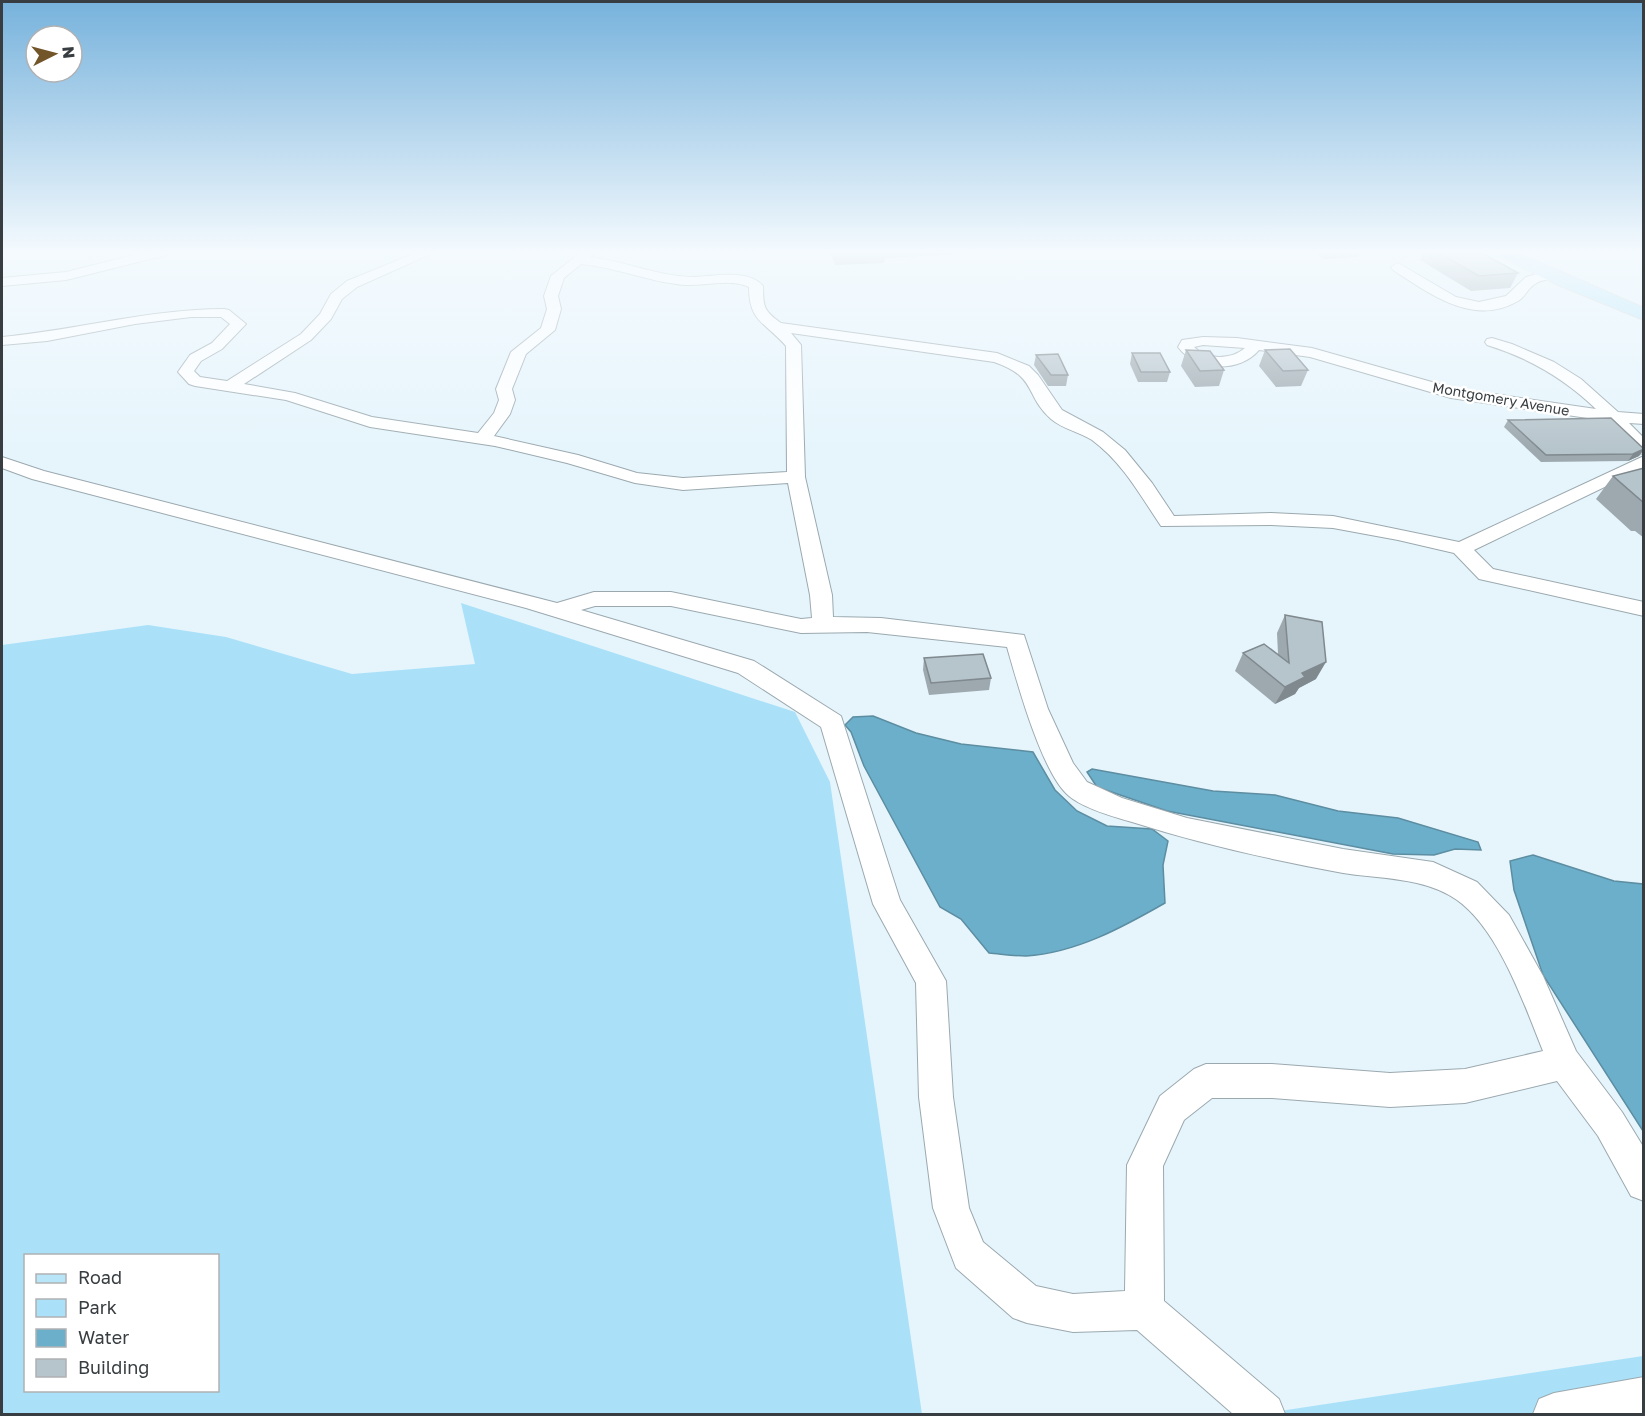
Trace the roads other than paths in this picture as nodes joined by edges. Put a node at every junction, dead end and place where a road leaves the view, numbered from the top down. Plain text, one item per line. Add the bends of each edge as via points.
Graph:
1 (150, 318) edge
2 (231, 318) edge
3 (324, 318) edge
4 (551, 318) edge
5 (764, 318) edge
6 (777, 327) junction
7 (2, 341) edge
8 (1492, 342) dead end
9 (1255, 345) dead end
10 (230, 386) junction
11 (1614, 417) junction
12 (1644, 419) edge
13 (483, 439) junction
14 (1644, 449) edge
15 (1644, 461) edge
16 (2, 462) edge
17 (796, 477) junction
18 (1461, 549) junction
19 (1644, 609) edge
20 (556, 611) junction
21 (823, 625) junction
22 (1564, 1063) junction
23 (1644, 1183) edge
24 (1144, 1310) junction
25 (1644, 1397) edge
26 (1264, 1414) edge
27 (1554, 1414) edge

1 - 7 street
2 - 10 street via 239,324 217,346 195,358 186,372 195,381
3 - 10 street via 306,338
4 - 13 street via 548,330 519,352 504,389 507,400 502,414
5 - 6 street
6 - 17 street via 792,345
6 - 18 street via 998,358 1023,368 1056,413 1096,435 1119,455 1168,522 1333,522
8 - 11 street via 1550,365
9 - 11 street, Montgomery Avenue via 1329,356 1451,393
10 - 13 street via 289,396 370,422
11 - 12 street, Montgomery Avenue
11 - 14 street
13 - 17 street via 647,480 683,484
15 - 18 street
16 - 20 street via 38,475
17 - 21 street via 821,595
18 - 19 street via 1486,574
20 - 21 street via 594,599 671,599 801,626
20 - 24 street via 746,667 832,722 887,904 931,981 936,1097 951,1208 969,1255 1027,1304 1072,1313
21 - 22 street via 898,625 1016,640 1036,709 1063,768 1078,789 1114,806 1187,829 1343,861 1433,874 1467,891 1499,924 1532,986
22 - 23 street via 1610,1124
22 - 24 street via 1465,1086 1390,1090 1272,1081 1206,1082 1172,1108 1145,1165
24 - 26 street
25 - 27 street

